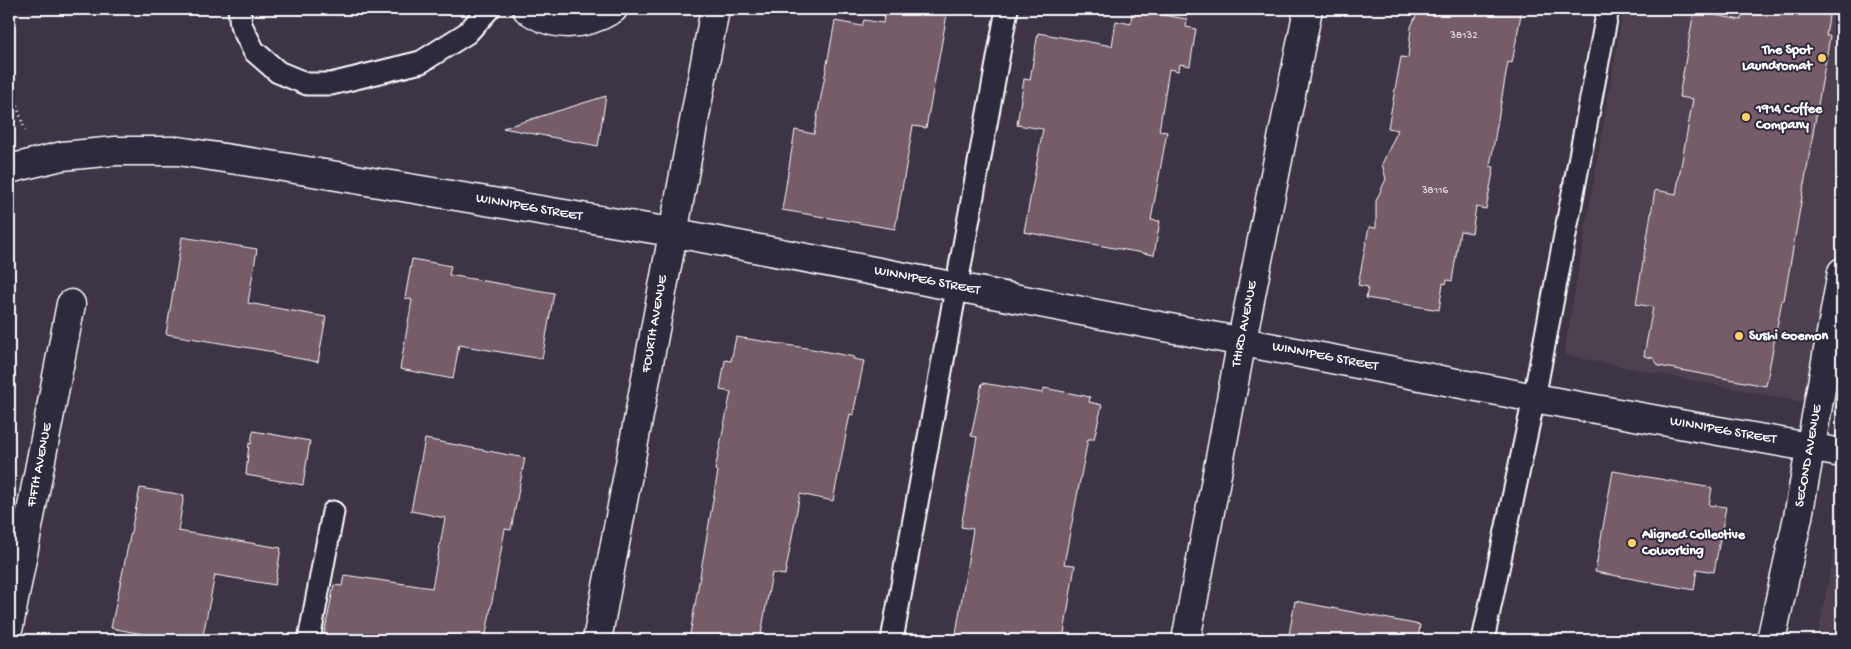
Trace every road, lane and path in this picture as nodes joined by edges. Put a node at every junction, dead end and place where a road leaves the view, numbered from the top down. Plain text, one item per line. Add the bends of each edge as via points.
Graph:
1 (239, 9) edge
2 (489, 9) edge
3 (527, 9) edge
4 (613, 9) edge
5 (715, 9) edge
6 (1007, 9) edge
7 (1308, 9) edge
8 (1608, 9) edge
9 (9, 88) edge
10 (22, 166) edge
11 (672, 232) junction
12 (1842, 272) edge
13 (957, 287) junction
14 (71, 304) dead end
15 (1242, 340) junction
16 (1534, 398) junction
17 (1811, 447) junction
18 (1842, 453) edge
19 (333, 512) dead end
20 (9, 626) edge
21 (309, 640) edge
22 (597, 640) edge
23 (892, 640) edge
24 (1186, 640) edge
25 (1483, 640) edge
26 (1771, 640) edge

1 - 2 lane via 241,25 254,51 278,72 307,84 331,84 421,62 467,33
3 - 4 street via 558,23 578,24
5 - 11 street, FOURTH AVENUE
6 - 13 lane
7 - 15 street, THIRD AVENUE
8 - 16 lane
9 - 10 path via 13,93
10 - 11 street, WINNIPEG STREET via 62,156 116,151 178,151
11 - 13 street, WINNIPEG STREET
11 - 22 street, FOURTH AVENUE
12 - 17 street, SECOND AVENUE
13 - 15 street, WINNIPEG STREET
13 - 23 lane
14 - 20 street, FIFTH AVENUE
15 - 16 street, WINNIPEG STREET
15 - 24 street, THIRD AVENUE
16 - 17 street, WINNIPEG STREET
16 - 25 lane
17 - 18 street, WINNIPEG STREET
17 - 26 street, SECOND AVENUE
19 - 21 lane

